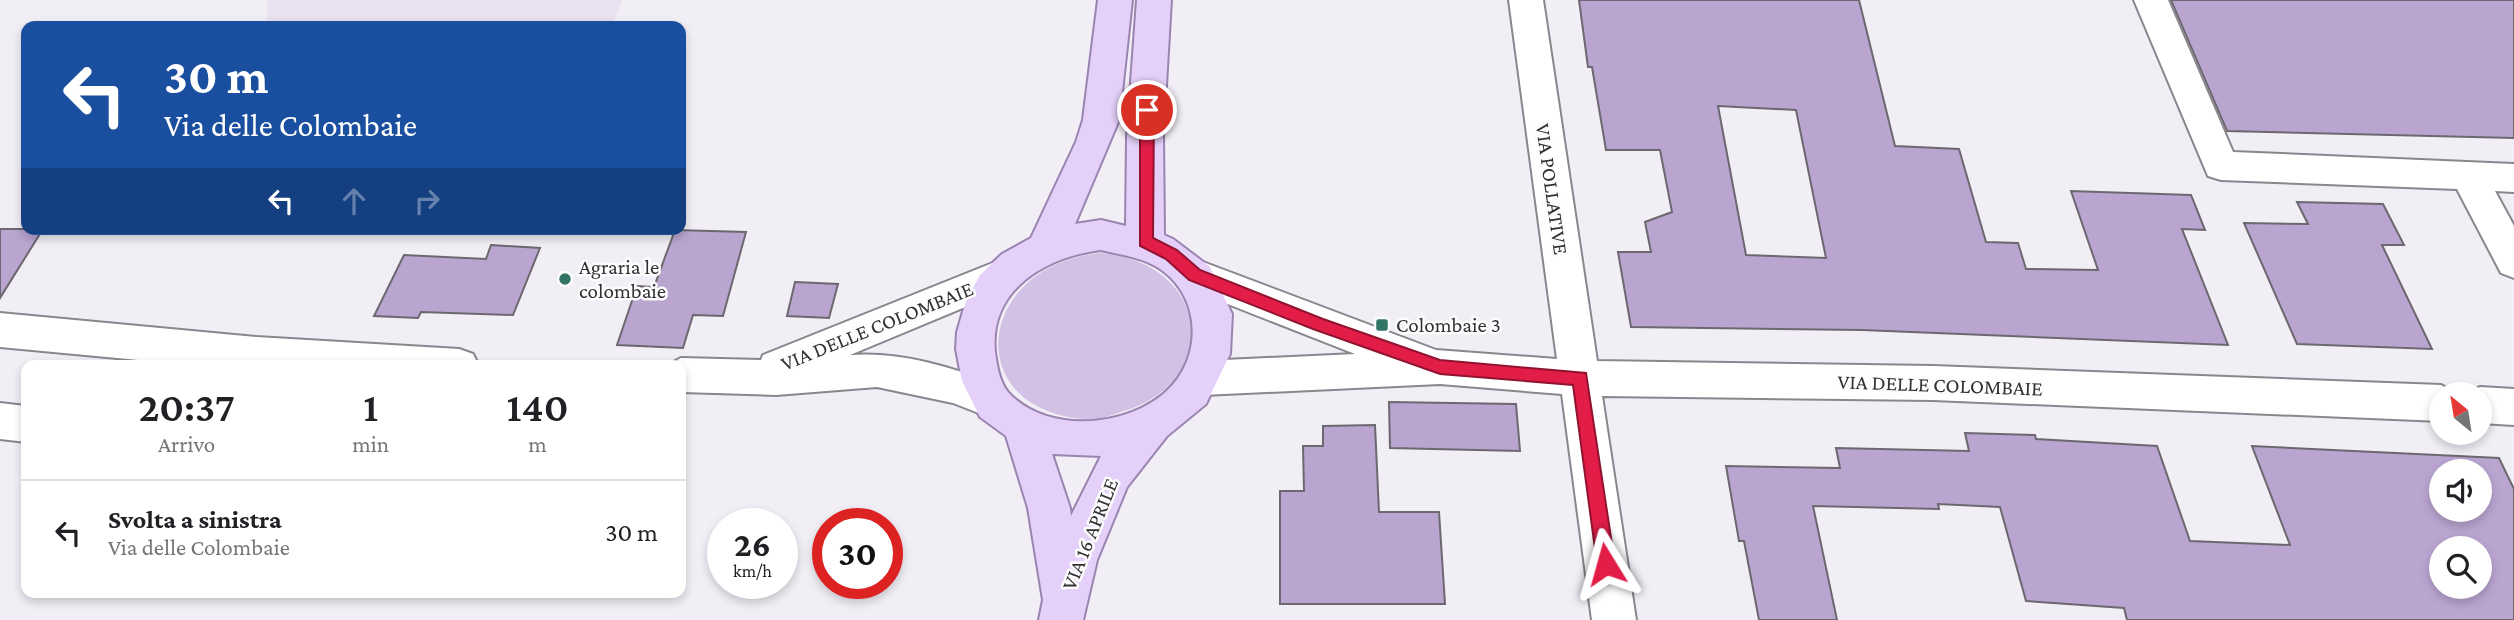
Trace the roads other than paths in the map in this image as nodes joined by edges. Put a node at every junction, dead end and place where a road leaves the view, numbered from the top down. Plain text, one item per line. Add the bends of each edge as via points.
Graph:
1 (1115, 0) edge
2 (1154, 0) edge
3 (1526, 0) edge
4 (2151, 0) edge
5 (2468, 176) junction
6 (2514, 178) edge
7 (1146, 242) junction
8 (1046, 246) junction
9 (2514, 262) edge
10 (1005, 274) junction
11 (1195, 275) junction
12 (0, 330) edge
13 (158, 356) edge
14 (278, 360) edge
15 (1440, 367) junction
16 (686, 375) edge
17 (749, 378) junction
18 (1203, 378) junction
19 (1581, 378) junction
20 (989, 399) junction
21 (2429, 403) edge
22 (2492, 406) edge
23 (2514, 407) edge
24 (0, 421) edge
25 (21, 423) edge
26 (1022, 424) junction
27 (1151, 426) junction
28 (1062, 610) edge
29 (1614, 620) edge

1 - 8 main road via 1101,120
2 - 7 main road via 1145,137
3 - 19 street, VIA POLLATIVE
4 - 5 street via 2221,166
5 - 6 street
5 - 9 street
7 - 8 main road via 1101,234
7 - 11 main road via 1171,254
8 - 10 main road
10 - 17 street, VIA DELLE COLOMBAIE
10 - 20 main road via 986,299 975,335 975,358
11 - 15 street, VIA DELLE COLOMBAIE
11 - 18 main road via 1215,322 1215,341
12 - 13 street
13 - 14 street
15 - 18 street, VIA DELLE COLOMBAIE
15 - 19 street, VIA DELLE COLOMBAIE
16 - 17 street, VIA DELLE COLOMBAIE
17 - 20 street, VIA DELLE COLOMBAIE via 877,370 956,386
18 - 27 main road via 1185,401
19 - 21 street, VIA DELLE COLOMBAIE via 1933,383
19 - 29 street, VIA POLLATIVE
20 - 26 main road
22 - 23 street
24 - 25 street
26 - 27 main road via 1052,437 1081,441 1098,441
26 - 28 main road, VIA 16 APRILE via 1049,508
27 - 28 main road, VIA 16 APRILE via 1121,460 1098,503

